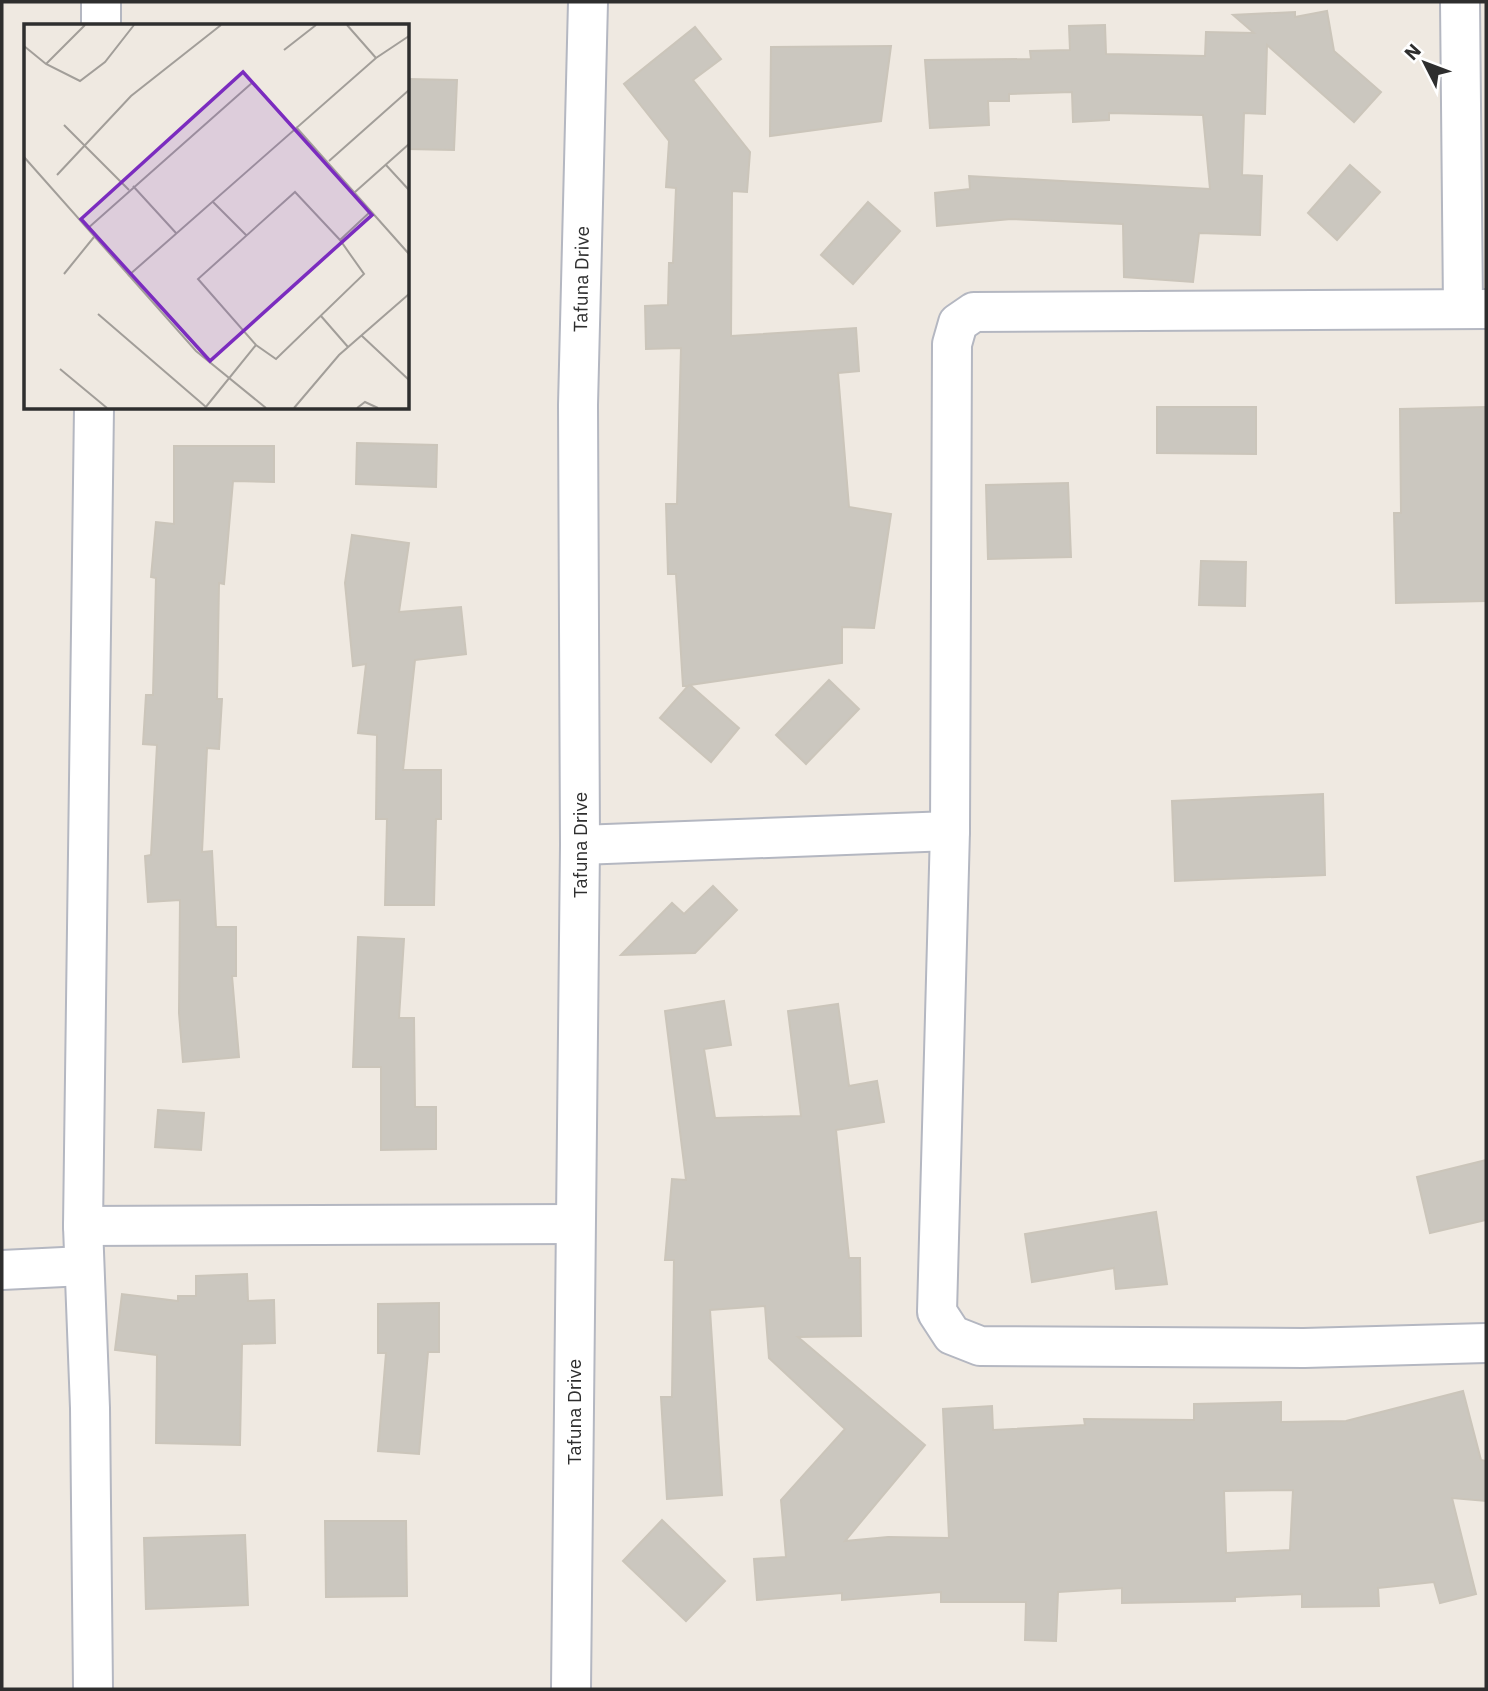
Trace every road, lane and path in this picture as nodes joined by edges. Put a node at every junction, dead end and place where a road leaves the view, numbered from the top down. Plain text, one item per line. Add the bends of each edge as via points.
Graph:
1 (102, 2) edge
2 (588, 2) edge
3 (1461, 2) edge
4 (101, 24) edge
5 (1475, 309) edge
6 (94, 410) edge
7 (950, 831) junction
8 (580, 845) junction
9 (575, 1224) junction
10 (83, 1226) junction
11 (84, 1266) junction
12 (2, 1270) edge
13 (1486, 1343) edge
14 (93, 1689) edge
15 (571, 1689) edge

1 - 4 street
2 - 8 street, Tafuna Drive via 578,405
3 - 5 street
5 - 7 street via 974,312 958,323 952,344
6 - 10 street
7 - 8 street
7 - 13 street via 937,1312 952,1335 980,1346 1304,1348
8 - 9 street, Tafuna Drive
9 - 10 street
9 - 15 street, Tafuna Drive
10 - 11 street
11 - 12 street
11 - 14 street

